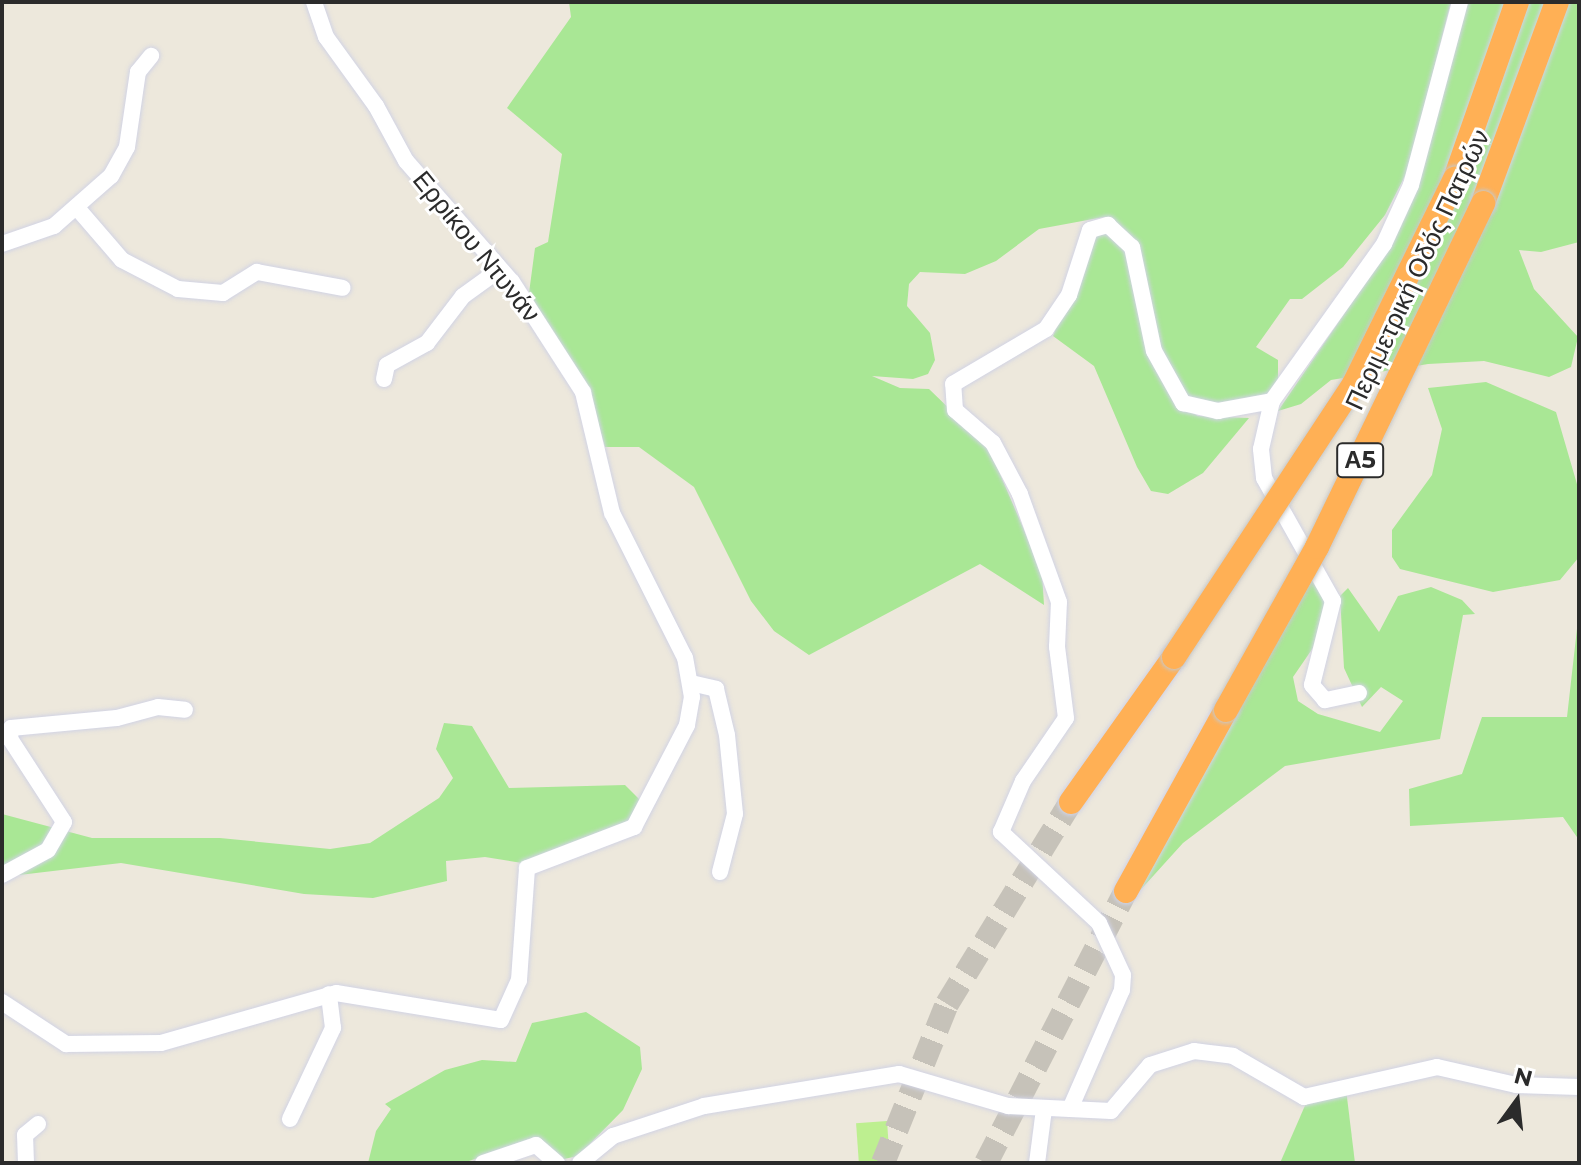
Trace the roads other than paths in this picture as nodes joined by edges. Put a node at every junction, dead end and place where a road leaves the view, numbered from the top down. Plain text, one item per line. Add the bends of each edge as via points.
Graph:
1 (314, 2) edge
2 (1460, 2) edge
3 (1517, 2) edge
4 (1557, 2) edge
5 (151, 56) dead end
6 (78, 209) junction
7 (2, 244) edge
8 (499, 270) junction
9 (343, 288) dead end
10 (384, 379) dead end
11 (1272, 401) junction
12 (691, 683) junction
13 (1359, 693) dead end
14 (185, 710) dead end
15 (1071, 802) tunnel mouth
16 (720, 872) dead end
17 (2, 875) edge
18 (1126, 891) tunnel mouth
19 (329, 994) junction
20 (2, 1002) edge
21 (1579, 1087) edge
22 (1044, 1109) junction
23 (1070, 1109) junction
24 (290, 1119) dead end
25 (38, 1124) dead end
26 (26, 1163) edge
27 (483, 1163) edge
28 (557, 1163) edge
29 (580, 1163) edge
30 (1037, 1163) edge

1 - 8 street, Ερρίκου Ντυνάν via 326,37 406,161
2 - 11 street via 1423,148 1384,244
3 - 15 highway, Περιμετρική Οδός Πατρών / Α5, bridge via 1455,179 1354,384
4 - 18 highway, Περιμετρική Οδός Πατρών / Α5, bridge via 1483,203 1317,547
5 - 6 street via 136,78 124,156
6 - 7 street via 54,226
6 - 9 street via 122,260 178,289 223,293 257,272
8 - 10 street via 463,296 427,343 387,365
8 - 12 street, Ερρίκου Ντυνάν via 583,392 612,513 673,627
11 - 13 street via 1261,449 1264,478 1333,601 1312,685 1325,700
11 - 23 street via 1218,411 1183,403 1154,351 1132,247 1108,225 1090,230 1069,295 1046,329 1005,359 953,384 955,410 993,443 1020,494 1059,602 1057,647 1066,718 1023,781 1001,832 1099,923 1123,975 1122,990
12 - 16 street via 716,689 727,735 735,814
12 - 19 street, Ερρίκου Ντυνάν via 684,733 634,827 527,868 521,888 520,974 504,1018 383,996
14 - 17 street via 158,707 117,718 11,728 10,739 64,819 48,850
19 - 20 street, Ερρίκου Ντυνάν via 141,1045 60,1043
19 - 24 street via 333,1028
21 - 23 street via 1516,1085 1437,1067 1304,1097 1233,1056 1194,1051 1150,1065 1111,1111
22 - 23 street
22 - 29 street via 1001,1105 899,1074 704,1106 613,1136
22 - 30 street
25 - 26 street via 25,1135
27 - 28 street via 536,1145

